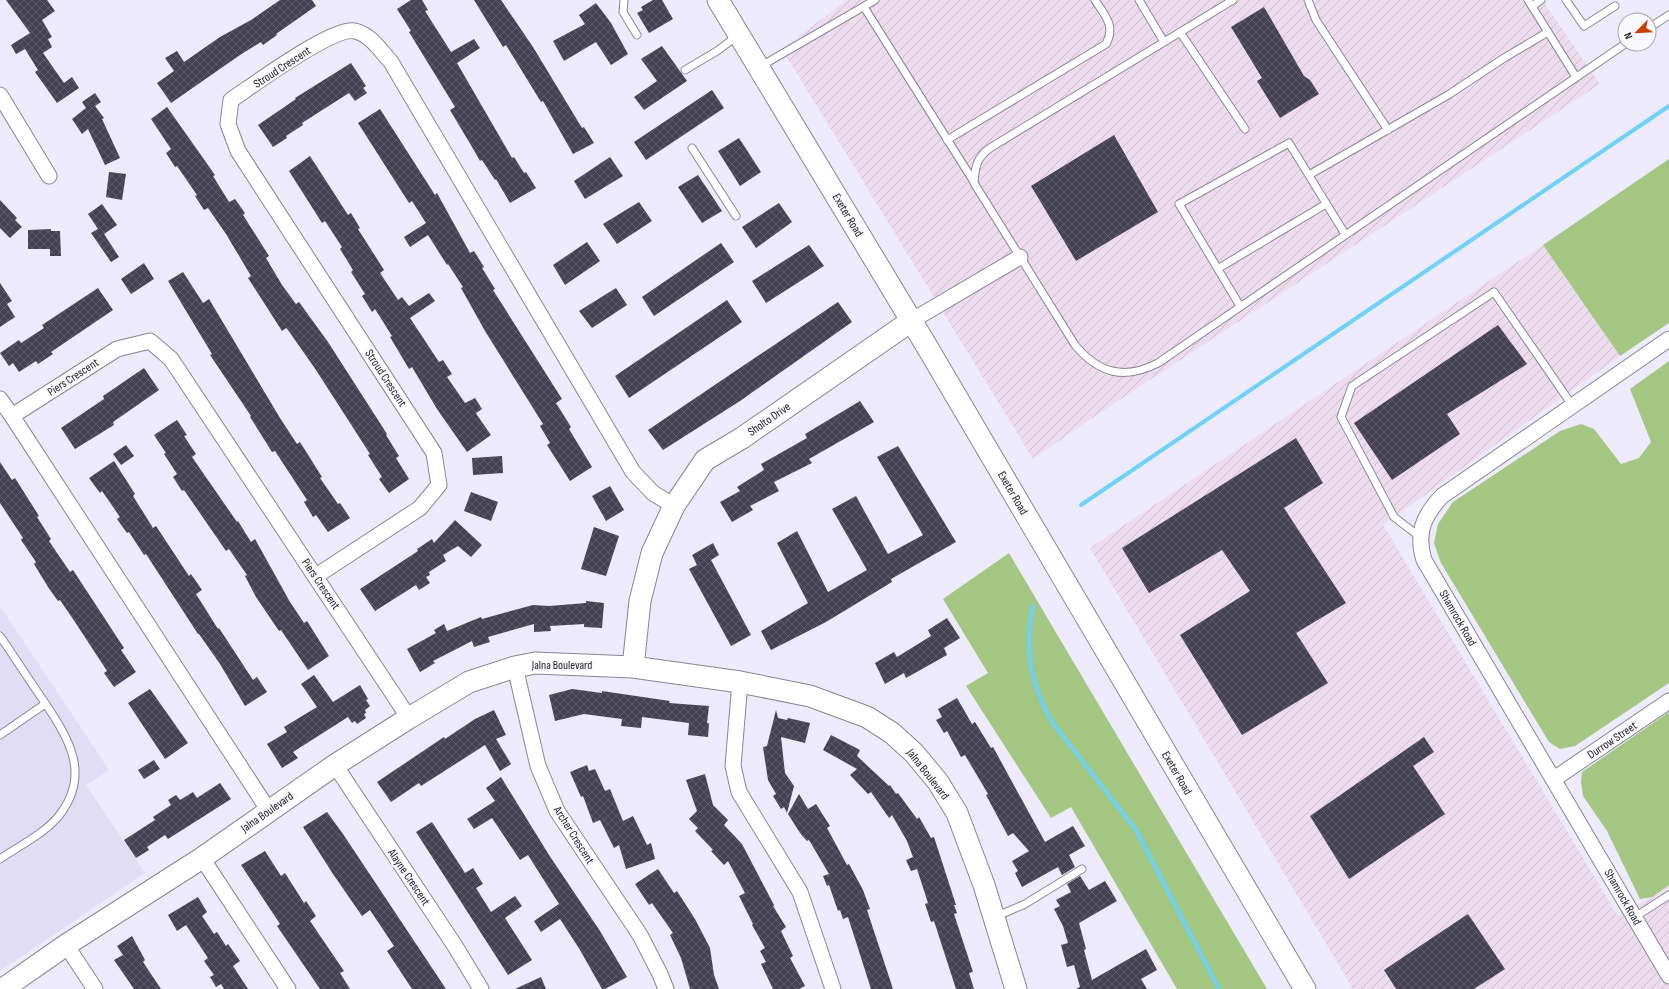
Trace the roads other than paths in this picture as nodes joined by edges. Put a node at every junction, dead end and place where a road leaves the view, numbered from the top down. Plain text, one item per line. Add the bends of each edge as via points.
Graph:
1 (624, 0) edge
2 (718, 0) edge
3 (875, 0) edge
4 (1095, 0) edge
5 (1139, 0) edge
6 (1308, 0) edge
7 (1541, 0) edge
8 (1566, 0) edge
9 (1228, 1) edge
10 (1530, 3) edge
11 (1615, 6) dead end
12 (864, 7) junction
13 (1669, 15) edge
14 (1657, 23) edge
15 (1180, 32) junction
16 (1548, 32) junction
17 (637, 35) dead end
18 (739, 35) junction
19 (1164, 42) junction
20 (1617, 50) edge
21 (759, 67) junction
22 (685, 70) dead end
23 (1576, 77) junction
24 (0, 95) edge
25 (1245, 129) dead end
26 (1388, 130) junction
27 (947, 140) junction
28 (692, 148) dead end
29 (1308, 175) junction
30 (49, 176) dead end
31 (974, 183) junction
32 (1326, 204) junction
33 (736, 216) dead end
34 (1345, 234) junction
35 (1020, 257) junction
36 (1219, 268) junction
37 (1240, 306) junction
38 (911, 321) junction
39 (1669, 339) edge
40 (0, 399) edge
41 (1572, 405) junction
42 (12, 416) junction
43 (674, 506) junction
44 (1420, 537) junction
45 (316, 576) junction
46 (0, 636) edge
47 (515, 667) junction
48 (633, 667) junction
49 (740, 682) junction
50 (1669, 701) edge
51 (45, 704) junction
52 (410, 718) junction
53 (0, 735) edge
54 (335, 765) junction
55 (1554, 779) junction
56 (269, 811) junction
57 (202, 858) junction
58 (0, 859) edge
59 (1082, 869) dead end
60 (1669, 895) edge
61 (994, 917) junction
62 (1635, 917) junction
63 (66, 945) junction
64 (1669, 976) edge
65 (3, 989) edge
66 (95, 989) edge
67 (288, 989) edge
68 (481, 989) edge
69 (666, 989) edge
70 (833, 989) edge
71 (1016, 989) edge
72 (1304, 989) edge

1 - 17 lane via 623,12
2 - 18 street, Exeter Road
3 - 12 lane
4 - 27 lane via 1109,24 1111,34 1106,44
5 - 19 lane
6 - 26 lane via 1316,20
7 - 10 lane
8 - 11 lane via 1584,26
9 - 15 lane
10 - 16 lane
12 - 21 lane
12 - 27 lane
13 - 14 lane
15 - 19 lane
15 - 25 lane
16 - 23 lane
16 - 26 lane
18 - 21 street, Exeter Road
18 - 22 lane
19 - 31 lane via 983,153 975,166
20 - 23 lane
21 - 38 street, Exeter Road
23 - 34 lane
24 - 30 street
26 - 29 lane
27 - 31 lane
28 - 33 lane
29 - 32 lane
29 - 36 lane via 1289,143 1179,204
31 - 35 lane
32 - 34 lane
32 - 36 lane
34 - 37 lane
35 - 37 lane via 1085,357 1113,372 1137,372 1158,363
35 - 38 street, Sholto Drive
36 - 37 lane
38 - 43 street, Sholto Drive via 742,438 705,460
38 - 72 street, Exeter Road
39 - 41 street, Shamrock Road
40 - 42 street
41 - 44 street, Shamrock Road via 1442,496 1423,522
41 - 44 lane via 1494,292 1352,386 1341,417 1394,517
42 - 45 street, Piers Crescent via 117,349 150,341 171,359
42 - 56 street
43 - 45 street, Stroud Crescent via 653,493 633,472 391,62 369,37 354,31 339,33 304,52 231,100 228,124 238,151 434,453 439,485 420,508
43 - 48 street, Sholto Drive via 652,553 640,601
44 - 55 street, Shamrock Road via 1424,560
45 - 52 street, Piers Crescent
46 - 51 lane
47 - 48 street, Jalna Boulevard via 535,663
47 - 52 street, Jalna Boulevard via 469,682
47 - 69 street, Archer Crescent via 538,766 557,811 640,935
48 - 49 street, Jalna Boulevard
49 - 61 street, Jalna Boulevard via 810,696 867,717 892,733 914,753 938,782 957,812
49 - 70 street via 732,766 739,792 800,892
50 - 55 street, Durrow Street
51 - 53 lane
51 - 58 lane via 71,747 75,763 72,788 57,818
52 - 54 street, Jalna Boulevard
54 - 56 street, Jalna Boulevard
54 - 68 street, Alayne Crescent
55 - 62 street, Shamrock Road
56 - 57 street, Jalna Boulevard
57 - 63 street, Jalna Boulevard
57 - 67 street
59 - 61 lane via 1026,904
60 - 62 lane
61 - 71 street, Jalna Boulevard
62 - 64 street, Shamrock Road
63 - 65 street, Jalna Boulevard
63 - 66 street

